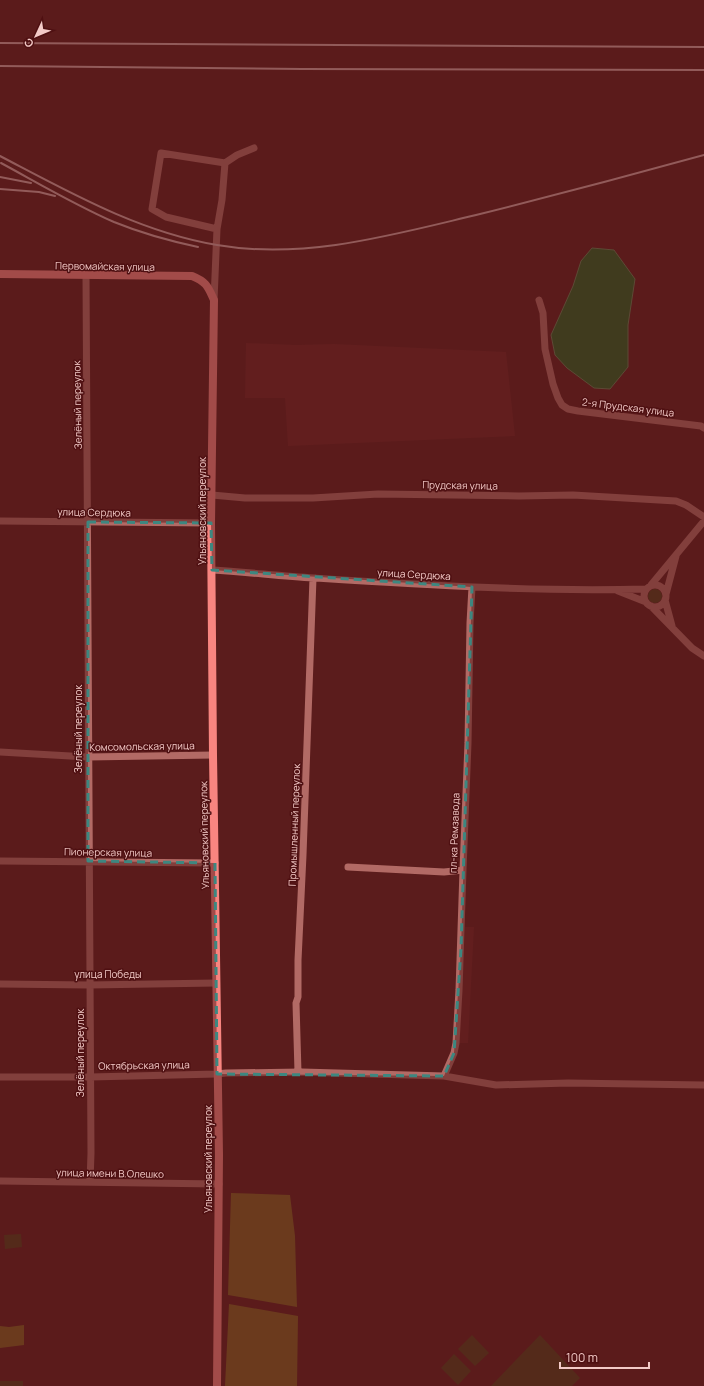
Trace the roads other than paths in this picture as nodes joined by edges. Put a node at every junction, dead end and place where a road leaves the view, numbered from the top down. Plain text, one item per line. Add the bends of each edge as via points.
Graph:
1 (254, 148) dead end
2 (225, 163) junction
3 (217, 230) junction
4 (0, 274) edge
5 (86, 275) junction
6 (207, 285) joint
7 (214, 300) junction
8 (538, 300) dead end
9 (704, 428) edge
10 (212, 495) junction
11 (704, 517) edge
12 (0, 521) edge
13 (704, 521) edge
14 (88, 522) junction
15 (211, 523) junction
16 (677, 553) junction
17 (212, 570) junction
18 (313, 578) junction
19 (472, 587) junction
20 (649, 587) junction
21 (615, 590) junction
22 (665, 597) junction
23 (649, 604) junction
24 (673, 628) junction
25 (704, 656) edge
26 (0, 752) edge
27 (213, 755) junction
28 (88, 757) junction
29 (0, 861) edge
30 (88, 861) junction
31 (215, 863) junction
32 (348, 867) dead end
33 (462, 870) junction
34 (216, 983) junction
35 (0, 984) edge
36 (89, 985) junction
37 (298, 1072) junction
38 (217, 1074) junction
39 (0, 1076) edge
40 (90, 1076) junction
41 (444, 1076) junction
42 (704, 1084) edge
43 (0, 1181) edge
44 (90, 1182) junction
45 (219, 1184) junction
46 (217, 1386) edge

1 - 2 street
2 - 3 street
2 - 3 street via 162,153 152,209 166,217
3 - 7 street
4 - 5 main road, Первомайская улица
5 - 6 main road, Первомайская улица via 192,276
5 - 14 street, Зелёный переулок
6 - 7 main road, Ульяновский переулок
7 - 10 main road, Ульяновский переулок
8 - 9 street, 2-я Прудская улица via 543,313 548,363 562,405 578,411
10 - 11 street, Прудская улица via 245,498 313,498 378,494 589,496 676,501
10 - 15 main road, Ульяновский переулок
12 - 14 street, улица Сердюка
13 - 16 street
14 - 15 street, улица Сердюка
14 - 28 street, Зелёный переулок
15 - 17 main road, Ульяновский переулок
16 - 20 street
16 - 22 street
17 - 18 street, улица Сердюка
17 - 27 main road, Ульяновский переулок
18 - 19 street, улица Сердюка
18 - 37 street, Промышленный переулок via 296,1004
19 - 21 street, улица Сердюка
19 - 33 street, пл-ка Ремзавода
20 - 21 street, улица Сердюка
20 - 22 street via 660,586
20 - 23 street via 644,595
21 - 23 street
22 - 23 street via 661,605
22 - 24 street
23 - 24 street
24 - 25 street via 692,648
26 - 28 street, Комсомольская улица
27 - 28 street, Комсомольская улица
27 - 31 main road, Ульяновский переулок
28 - 30 street, Зелёный переулок
29 - 30 street, Пионерская улица
30 - 31 street, Пионерская улица
30 - 36 street, Зелёный переулок
31 - 34 main road, Ульяновский переулок
32 - 33 street via 444,872
33 - 41 street, пл-ка Ремзавода via 456,1043
34 - 36 street, улица Победы
34 - 38 main road, Ульяновский переулок
35 - 36 street, улица Победы
36 - 40 street, Зелёный переулок
37 - 38 street, Октябрьская улица
37 - 41 street, Октябрьская улица
38 - 40 street, Октябрьская улица
38 - 45 main road, Ульяновский переулок
39 - 40 street, Октябрьская улица
40 - 44 street, Зелёный переулок
41 - 42 street, Октябрьская улица via 496,1085
43 - 44 street, улица имени В.Олешко
44 - 45 street, улица имени В.Олешко
45 - 46 main road, Ульяновский переулок

